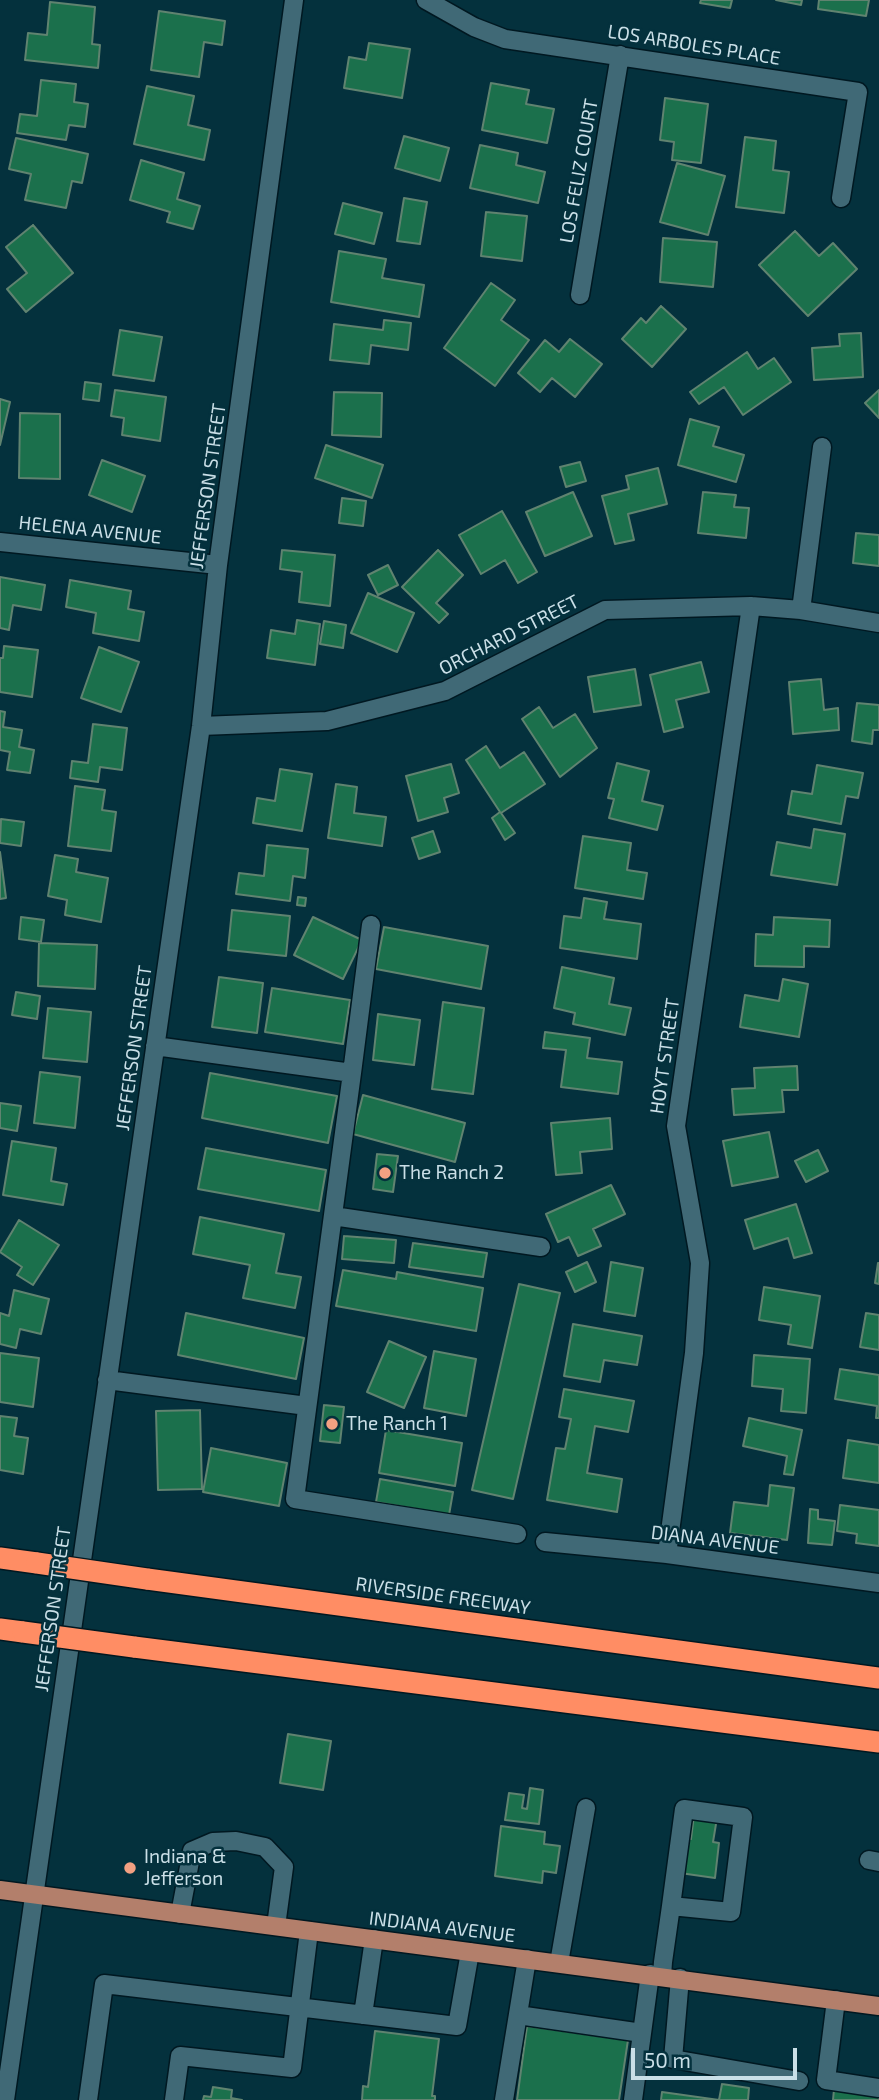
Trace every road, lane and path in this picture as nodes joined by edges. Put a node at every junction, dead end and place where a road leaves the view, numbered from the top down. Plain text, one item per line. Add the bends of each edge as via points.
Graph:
1 (294, 0) edge
2 (426, 0) edge
3 (620, 55) junction
4 (841, 198) dead end
5 (580, 295) dead end
6 (822, 447) dead end
7 (0, 542) edge
8 (218, 565) junction
9 (751, 606) junction
10 (802, 610) junction
11 (879, 623) edge
12 (201, 726) junction
13 (371, 925) dead end
14 (155, 1046) junction
15 (352, 1073) junction
16 (333, 1216) junction
17 (541, 1247) dead end
18 (107, 1380) junction
19 (307, 1406) junction
20 (517, 1534) dead end
21 (545, 1542) dead end
22 (667, 1554) junction
23 (0, 1558) edge
24 (879, 1583) edge
25 (0, 1629) edge
26 (879, 1678) edge
27 (879, 1742) edge
28 (586, 1808) dead end
29 (0, 1891) edge
30 (34, 1895) junction
31 (671, 1906) junction
32 (180, 1914) junction
33 (276, 1926) junction
34 (309, 1931) junction
35 (374, 1939) junction
36 (470, 1952) junction
37 (527, 1959) junction
38 (559, 1963) junction
39 (656, 1975) junction
40 (680, 1978) junction
41 (836, 2000) junction
42 (879, 2006) edge
43 (300, 2007) junction
44 (363, 2015) junction
45 (519, 2015) junction
46 (642, 2033) junction
47 (799, 2081) dead end
48 (879, 2088) edge
49 (5, 2100) edge
50 (88, 2100) edge
51 (174, 2100) edge
52 (504, 2100) edge
53 (634, 2100) edge

1 - 8 street, JEFFERSON STREET
2 - 3 street, LOS ARBOLES PLACE via 505,39
3 - 4 street, LOS ARBOLES PLACE via 859,92
3 - 5 street, LOS FELIZ COURT
6 - 10 street
7 - 8 street, HELENA AVENUE
8 - 12 street, JEFFERSON STREET
9 - 10 street, ORCHARD STREET
9 - 12 street, ORCHARD STREET via 605,610 445,691 327,721
9 - 22 street, HOYT STREET via 676,1126 700,1263 694,1353
10 - 11 street, ORCHARD STREET
12 - 14 street, JEFFERSON STREET
13 - 15 street
14 - 15 street
14 - 18 street, JEFFERSON STREET
15 - 16 street
16 - 17 street
16 - 19 street
18 - 19 street
18 - 30 street, JEFFERSON STREET
19 - 20 street via 295,1499
21 - 22 street, DIANA AVENUE
22 - 24 street, DIANA AVENUE
23 - 26 highway, RIVERSIDE FREEWAY, bridge
25 - 27 highway, bridge
28 - 38 street
29 - 30 main road, INDIANA AVENUE
30 - 32 main road, INDIANA AVENUE
30 - 49 street, JEFFERSON STREET
31 - 31 street via 684,1809 743,1817 730,1912
31 - 39 street
32 - 33 main road, INDIANA AVENUE
32 - 33 street via 192,1851 212,1842 236,1841 265,1847 284,1867
33 - 34 main road, INDIANA AVENUE
34 - 35 main road, INDIANA AVENUE
34 - 43 street
35 - 36 main road, INDIANA AVENUE
35 - 44 street
36 - 37 main road, INDIANA AVENUE
36 - 44 street via 457,2026
37 - 38 main road, INDIANA AVENUE
37 - 45 street
38 - 39 main road, INDIANA AVENUE
39 - 40 main road, INDIANA AVENUE
39 - 46 street
40 - 41 main road, INDIANA AVENUE
40 - 47 street via 673,2059
41 - 42 main road, INDIANA AVENUE
41 - 48 street via 826,2080
43 - 44 street
43 - 50 street via 104,1984
43 - 51 street via 292,2068 180,2056
45 - 46 street
45 - 52 street
46 - 53 street

